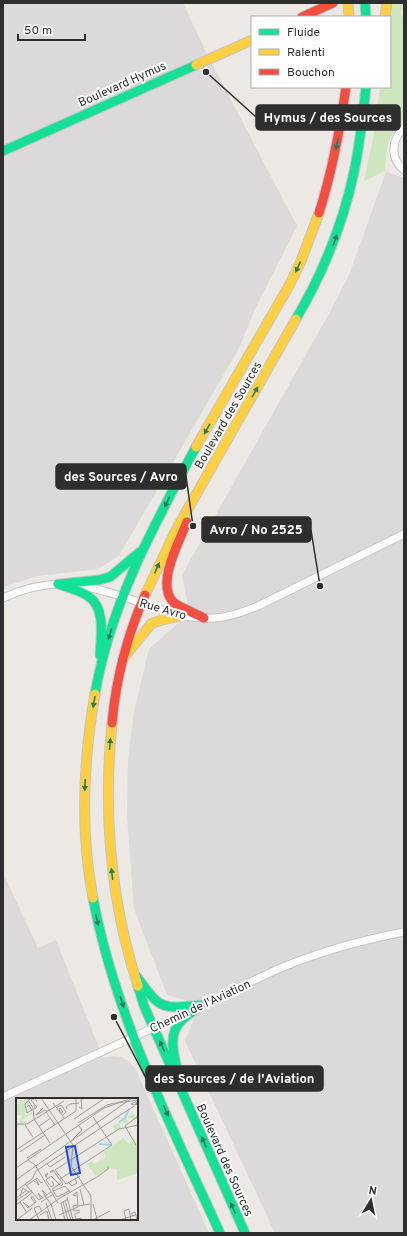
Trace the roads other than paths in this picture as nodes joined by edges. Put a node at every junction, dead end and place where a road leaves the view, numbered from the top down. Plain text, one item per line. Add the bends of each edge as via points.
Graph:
1 (333, 3) edge
2 (348, 3) edge
3 (365, 3) edge
4 (387, 3) edge
5 (304, 16) edge
6 (349, 16) edge
7 (366, 16) edge
8 (385, 16) edge
9 (251, 40) edge
10 (346, 88) edge
11 (366, 88) edge
12 (370, 88) edge
13 (364, 110) junction
14 (404, 128) edge
15 (3, 151) edge
16 (404, 170) edge
17 (201, 486) junction
18 (404, 534) edge
19 (144, 549) junction
20 (58, 584) junction
21 (122, 597) junction
22 (3, 598) edge
23 (142, 604) junction
24 (180, 616) junction
25 (204, 618) junction
26 (123, 659) junction
27 (100, 671) junction
28 (404, 932) edge
29 (133, 973) junction
30 (202, 1005) junction
31 (153, 1027) junction
32 (134, 1036) junction
33 (182, 1090) junction
34 (3, 1097) edge
35 (220, 1233) edge
36 (245, 1233) edge

1 - 5 main road
2 - 6 main road
3 - 7 main road
4 - 8 main road
9 - 15 main road, Boulevard Hymus
10 -> 19 main road, Boulevard des Sources via 333,165 320,212 305,252 287,290 178,478
11 - 13 main road, Boulevard des Sources
12 - 13 main road
17 -> 13 main road, Boulevard des Sources via 328,259 352,187
14 - 16 street via 393,150 395,160
23 -> 17 main road, Boulevard des Sources via 166,551
17 - 25 main road via 171,561 167,580 169,594 174,603
18 - 25 street, Rue Avro via 254,608 222,617
19 - 20 main road via 110,577
19 - 21 main road, Boulevard des Sources
20 - 21 street, Rue Avro via 94,589
20 - 22 street, Rue Avro via 28,588
20 - 27 main road via 87,595 97,607 100,619
21 - 23 street, Rue Avro
21 -> 27 main road, Boulevard des Sources
23 - 24 street, Rue Avro
23 - 26 main road, Boulevard des Sources
24 - 25 street, Rue Avro
24 - 26 main road via 152,624
29 -> 26 main road, Boulevard des Sources via 115,899 107,825 111,727
27 -> 32 main road, Boulevard des Sources via 86,759 86,850 98,926
28 - 30 street, Chemin de l'Aviation via 356,942 312,956
29 - 30 main road via 161,1005
29 - 31 main road, Boulevard des Sources
30 - 31 street, Chemin de l'Aviation
30 - 33 main road via 180,1022 173,1034
31 - 32 street, Chemin de l'Aviation
33 -> 31 main road, Boulevard des Sources
32 - 34 street, Chemin de l'Aviation
32 -> 35 main road, Boulevard des Sources
36 -> 33 main road, Boulevard des Sources

